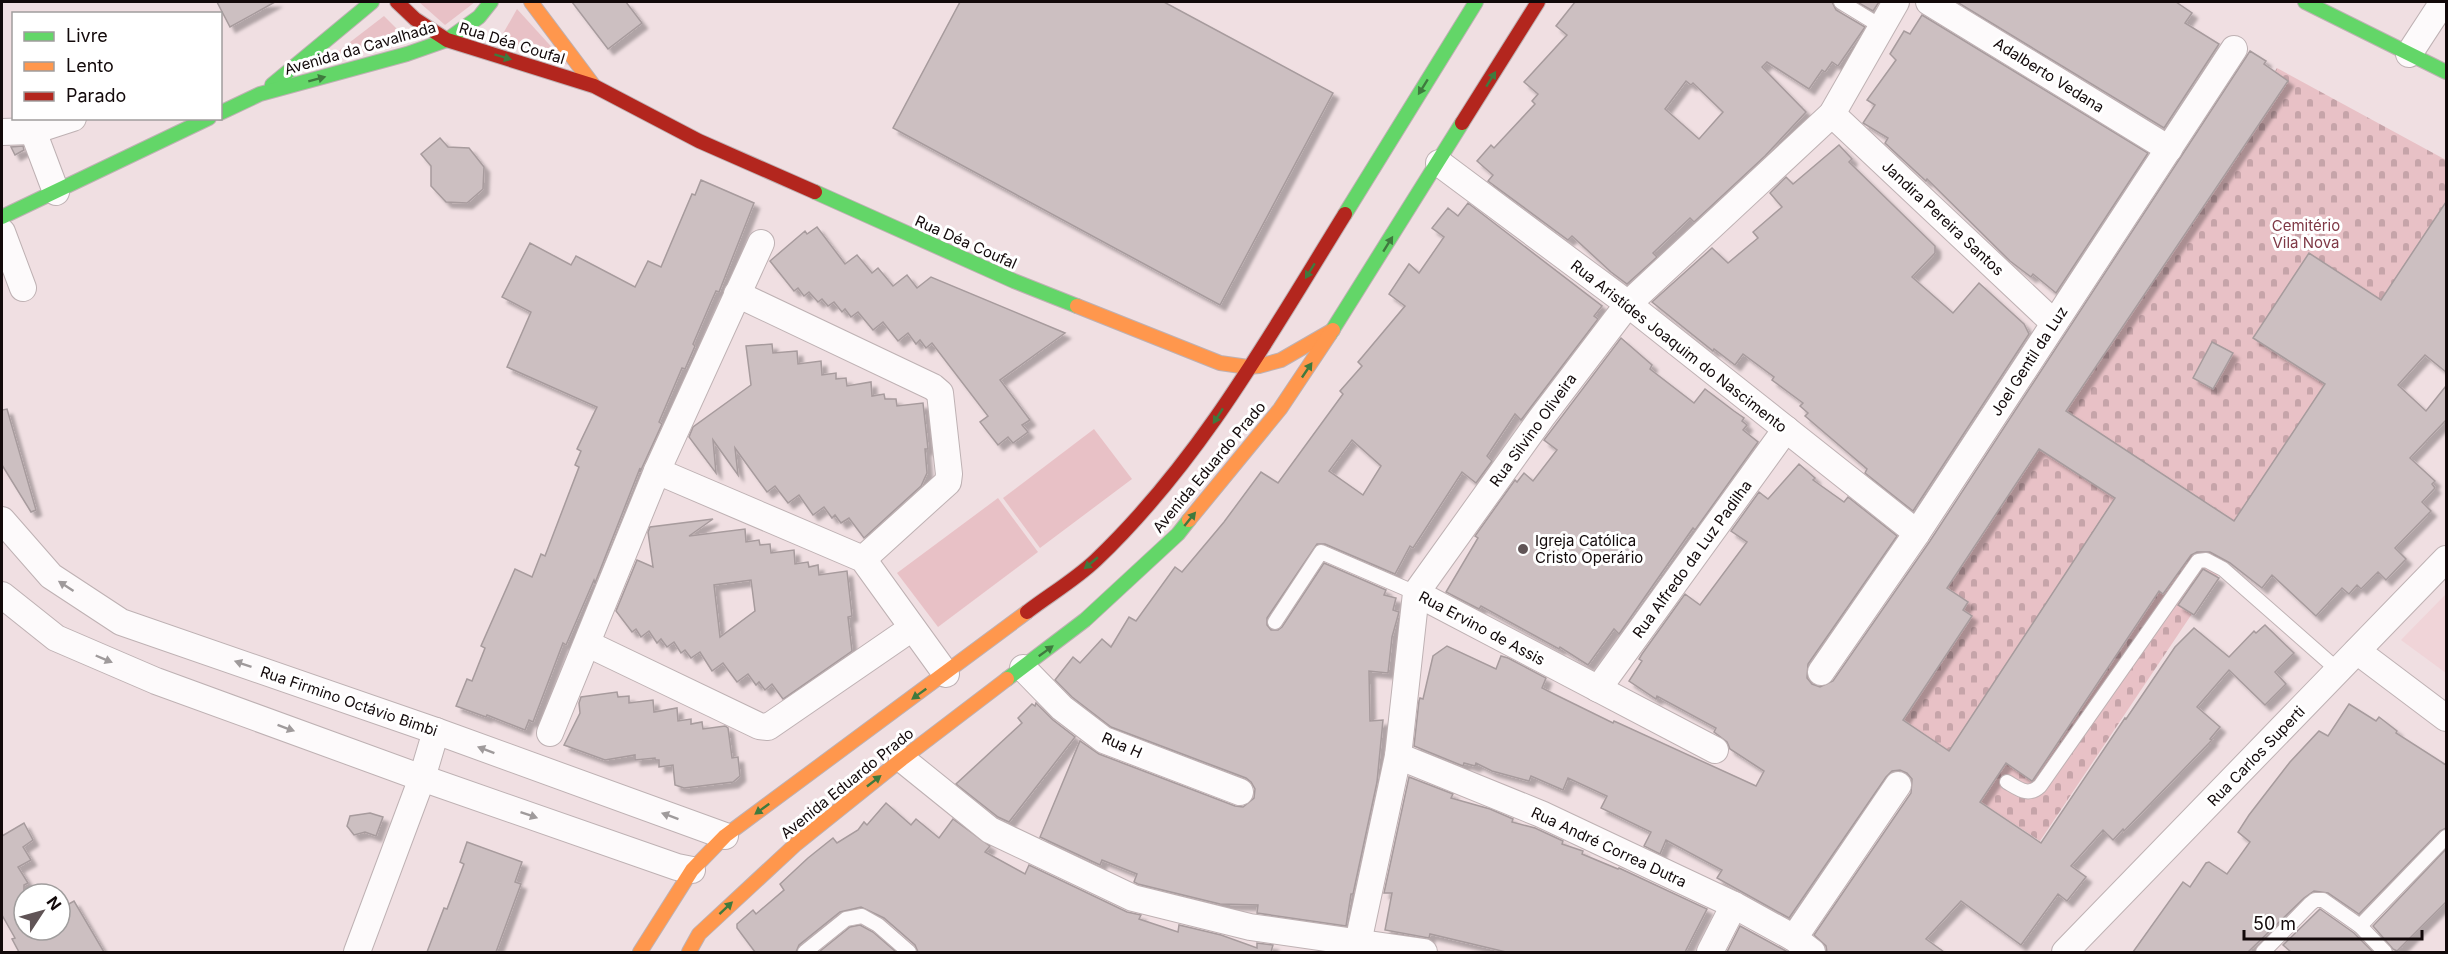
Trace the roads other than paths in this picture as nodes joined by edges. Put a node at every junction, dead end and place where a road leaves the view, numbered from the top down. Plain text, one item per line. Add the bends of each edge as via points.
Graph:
1 (372, 2) edge
2 (397, 2) edge
3 (491, 2) edge
4 (531, 2) edge
5 (1476, 2) edge
6 (1538, 2) edge
7 (1841, 2) edge
8 (1896, 2) edge
9 (1929, 2) edge
10 (2305, 2) edge
11 (2443, 2) edge
12 (337, 16) dead end
13 (1882, 27) junction
14 (447, 40) junction
15 (326, 42) junction
16 (2234, 50) dead end
17 (2409, 54) junction
18 (2446, 72) edge
19 (594, 86) junction
20 (260, 94) junction
21 (222, 112) edge
22 (1832, 114) junction
23 (67, 120) edge
24 (205, 120) edge
25 (33, 131) junction
26 (2, 132) edge
27 (2169, 149) junction
28 (1438, 163) junction
29 (56, 192) junction
30 (2, 217) edge
31 (2, 232) edge
32 (761, 243) dead end
33 (23, 288) dead end
34 (737, 294) junction
35 (1628, 304) junction
36 (2054, 322) junction
37 (1333, 330) junction
38 (1250, 367) junction
39 (1786, 429) junction
40 (657, 471) junction
41 (2, 520) edge
42 (1917, 533) junction
43 (863, 559) junction
44 (2446, 559) edge
45 (1416, 593) junction
46 (2, 595) edge
47 (1275, 622) dead end
48 (916, 634) junction
49 (588, 644) junction
50 (2357, 651) junction
51 (1023, 668) junction
52 (2339, 671) junction
53 (1821, 672) dead end
54 (945, 674) junction
55 (1598, 689) junction
56 (2446, 718) edge
57 (436, 731) junction
58 (550, 733) dead end
59 (1715, 750) dead end
60 (1398, 756) junction
61 (902, 759) junction
62 (422, 778) junction
63 (2007, 782) dead end
64 (1898, 785) dead end
65 (1240, 792) dead end
66 (725, 836) junction
67 (2446, 837) edge
68 (692, 870) junction
69 (1734, 905) junction
70 (2360, 926) junction
71 (1803, 945) edge
72 (1357, 948) edge
73 (357, 952) edge
74 (640, 952) edge
75 (689, 952) edge
76 (805, 952) edge
77 (909, 952) edge
78 (1424, 952) edge
79 (1710, 952) edge
80 (2065, 952) edge
81 (2263, 952) edge
82 (2385, 952) edge

1 - 15 main road, Avenida da Cavalhada
2 - 14 main road, Rua Déa Coufal
3 - 14 main road, Avenida da Cavalhada
4 - 19 main road, Rua Déa Coufal
5 -> 38 main road, Avenida Eduardo Prado
28 -> 6 main road, Avenida Eduardo Prado
7 - 13 lane
8 - 13 street, Rua Silvino Oliveira
9 - 27 street, Adalberto Vedana
10 - 17 main road
11 - 17 street
12 - 15 main road
13 - 22 street, Rua Silvino Oliveira
14 -> 19 main road, Rua Déa Coufal
20 -> 14 main road, Avenida da Cavalhada
15 - 20 main road, Avenida da Cavalhada
16 - 27 street, Joel Gentil da Luz
17 - 18 main road
19 - 38 main road, Rua Déa Coufal via 699,141 1014,281 1220,363
20 - 21 main road, Avenida da Cavalhada
22 - 35 street, Rua Silvino Oliveira
22 - 36 street, Jandira Pereira Santos
23 - 25 street
24 - 29 main road
25 - 26 street
25 - 29 street
27 - 36 street, Joel Gentil da Luz
28 - 35 street, Rua Aristídes Joaquim do Nascimento
37 -> 28 main road, Avenida Eduardo Prado
29 - 30 main road
31 - 33 street
32 - 34 street
34 - 40 street
34 - 43 street via 940,393 948,482
35 - 39 street, Rua Aristídes Joaquim do Nascimento
35 - 45 street, Rua Silvino Oliveira
36 - 42 street, Joel Gentil da Luz
37 - 38 main road, Rua Déa Coufal via 1288,356
51 -> 37 main road, Avenida Eduardo Prado via 1085,620 1178,534 1280,409
38 -> 54 main road, Avenida Eduardo Prado via 1207,433 1132,524 1094,562
39 - 42 street, Rua Aristídes Joaquim do Nascimento
39 - 55 street, Rua Alfredo da Luz Padilha
40 - 43 street
40 - 49 street
57 -> 41 street, Rua Firmino Octávio Bimbi via 121,622 51,576
42 - 53 street, Joel Gentil da Luz
43 - 48 street
44 - 50 street, Rua Carlos Superti
45 - 47 lane, Rua Ervino de Assis via 1321,552
45 - 55 street, Rua Ervino de Assis
45 - 60 street, Rua Silvino Oliveira
46 -> 62 street via 56,638 156,681
48 - 49 street via 768,727
48 - 54 street
49 - 58 street
50 - 52 street, Rua Carlos Superti
50 - 56 street
51 - 61 main road, Avenida Eduardo Prado
51 - 65 street, Rua H via 1062,708 1104,740
52 - 63 lane via 2223,569 2206,560 2198,561 2040,786 2028,792
52 - 80 street, Rua Carlos Superti
54 -> 66 main road, Avenida Eduardo Prado
55 - 59 street, Rua Ervino de Assis
57 - 62 street
66 -> 57 street, Rua Firmino Octávio Bimbi
60 - 69 street, Rua André Correa Dutra via 1541,814
60 - 72 street, Rua Silvino Oliveira
61 - 72 street via 990,830 1133,898
75 -> 61 main road, Avenida Eduardo Prado via 796,844
62 -> 68 street
62 - 73 street
64 - 71 street
66 - 68 main road, Avenida Eduardo Prado
67 - 70 lane
68 - 74 main road, Avenida Eduardo Prado
69 - 71 street, Rua André Correa Dutra
69 - 79 street
70 - 81 lane via 2329,902 2316,900
70 - 82 lane
72 - 78 street
76 - 77 lane via 846,919 862,916

